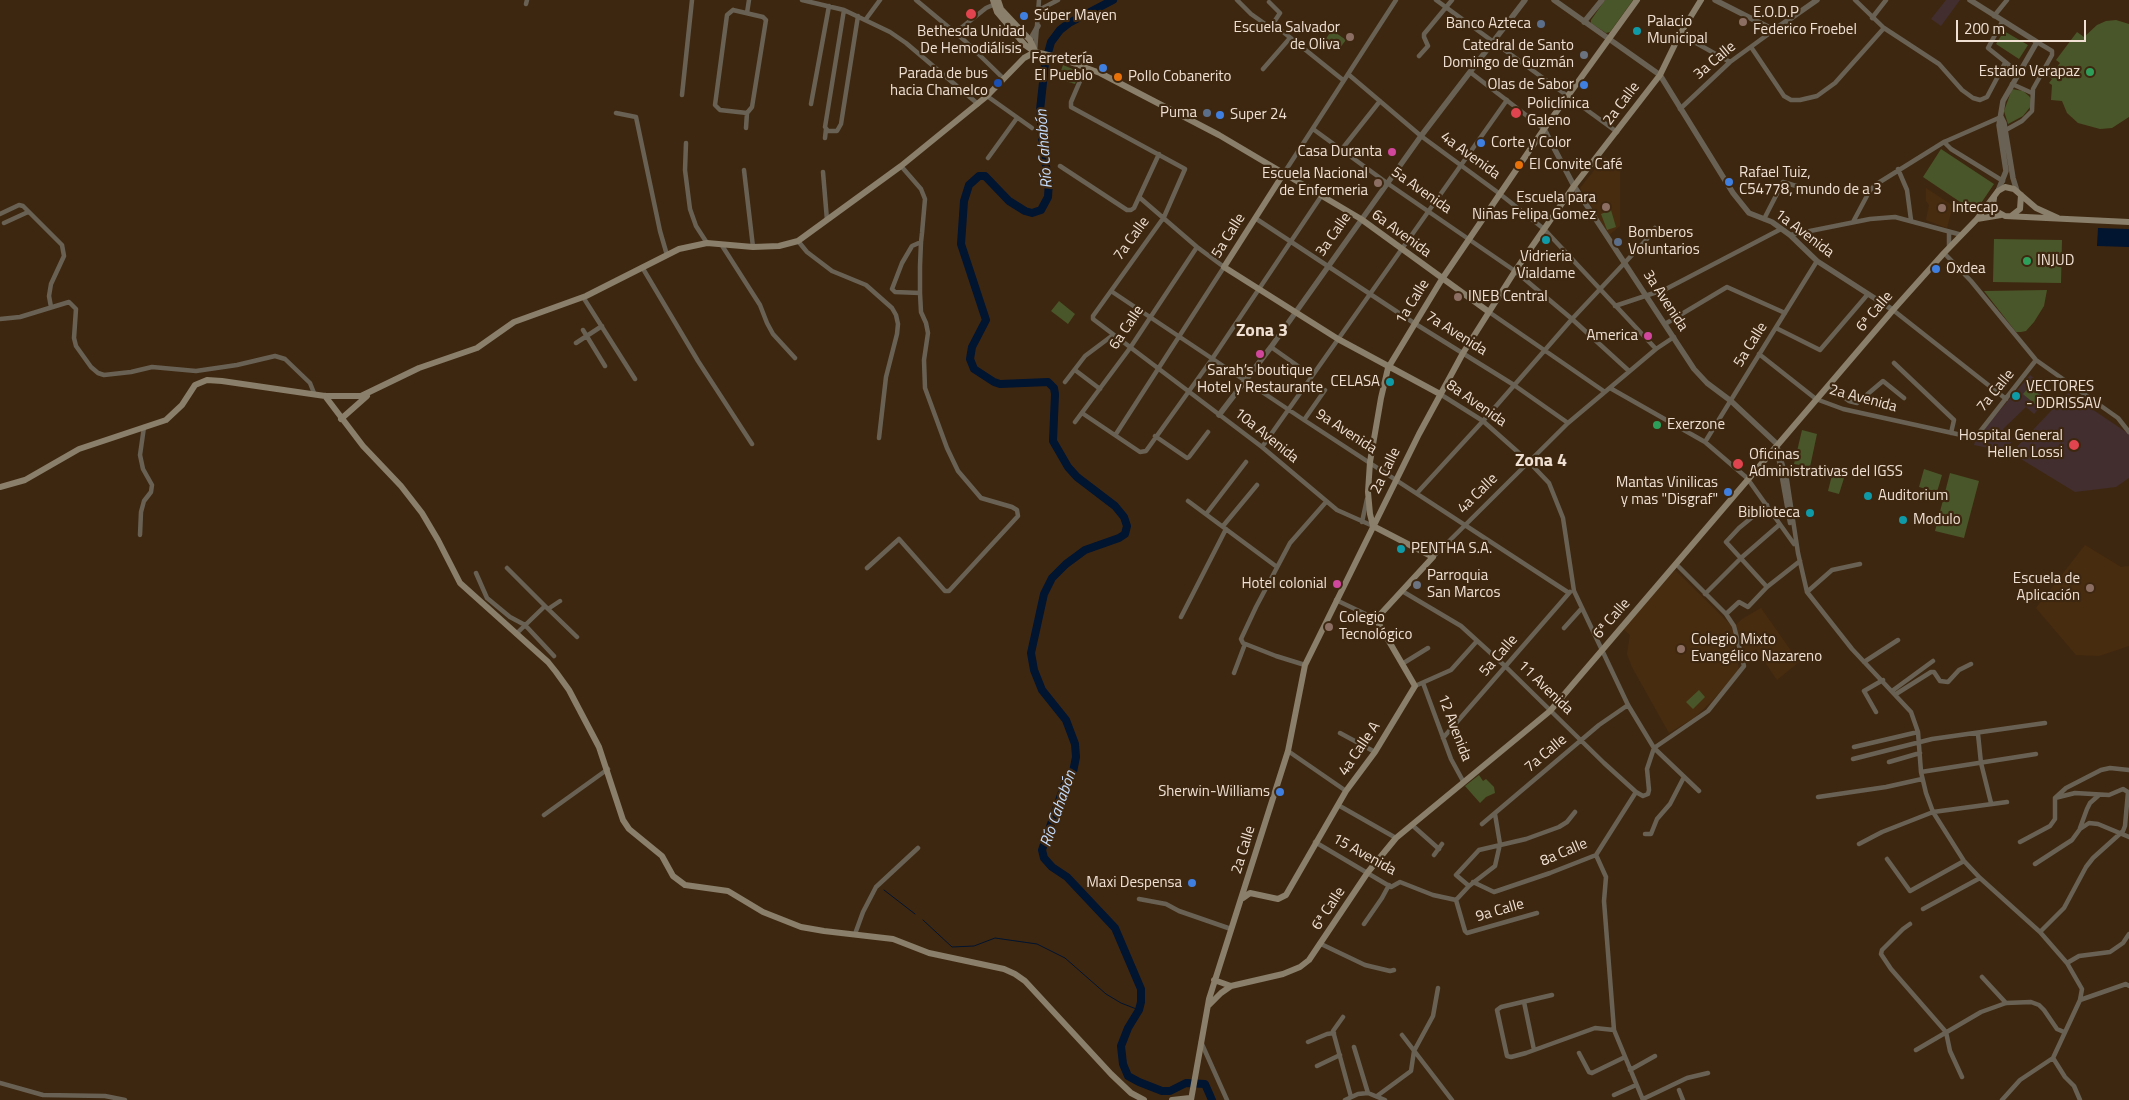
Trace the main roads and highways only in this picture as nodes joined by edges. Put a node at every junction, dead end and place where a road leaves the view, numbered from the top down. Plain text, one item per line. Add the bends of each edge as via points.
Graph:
1 (1637, 0) edge
2 (1701, 0) edge
3 (996, 2) edge
4 (1038, 52) junction
5 (1284, 173) junction
6 (2019, 193) junction
7 (1996, 194) junction
8 (2002, 215) junction
9 (2010, 216) junction
10 (2058, 218) junction
11 (1978, 219) junction
12 (2129, 222) edge
13 (1224, 267) joint
14 (1442, 279) junction
15 (1489, 312) junction
16 (1388, 368) junction
17 (370, 394) junction
18 (1440, 394) junction
19 (325, 396) junction
20 (342, 419) junction
21 (0, 487) edge
22 (1373, 526) junction
23 (1433, 557) joint
24 (1376, 619) joint
25 (1415, 686) joint
26 (1242, 898) junction
27 (1214, 980) junction
28 (1231, 986) junction
29 (1207, 1008) junction
30 (1191, 1097) edge
31 (1144, 1100) edge
32 (1172, 1100) edge

1 - 14 main road, 1a Calle
2 - 15 main road, 2a Calle via 1660,75 1574,186
3 - 4 main road
3 - 4 main road via 996,12 1025,45
4 - 5 main road, 6a Avenida via 1086,67 1169,108
4 - 17 main road via 1024,58 978,104 901,166 798,241 753,247 707,243 679,249 583,297 514,322 477,348 418,368
5 - 13 main road, 5a Calle
5 - 14 main road, 6a Avenida via 1361,219
6 - 7 main road via 2005,188
6 - 9 main road via 2020,209
6 - 10 main road via 2043,212
7 - 8 main road via 1994,207
7 - 11 main road, 6ª Calle
8 - 9 main road
8 - 11 main road
9 - 10 main road
10 - 12 main road
11 - 28 main road, 6ª Calle via 1893,310 1550,711 1396,838 1368,872 1309,960 1283,974
13 - 16 main road, 8a Avenida
14 - 15 main road, 6a Avenida
14 - 16 main road, 1a Calle
15 - 18 main road, 2a Calle
16 - 18 main road, 8a Avenida
16 - 22 main road, 1a Calle via 1370,462 1368,492
17 - 19 main road
17 - 20 main road
18 - 22 main road, 2a Calle
19 - 20 main road
19 - 21 main road via 207,380 196,385 166,420 79,449 25,480
20 - 31 main road via 422,513 460,584 548,662 569,690 599,747 629,829 662,856 673,876 693,887 728,891 763,912 801,927 894,939 929,953 1015,974 1112,1074
22 - 23 main road, 10a Avenida
22 - 26 main road, 2a Calle via 1305,665 1288,751
23 - 24 main road, 4a Calle
24 - 25 main road, 12 Avenida
25 - 26 main road, 4a Calle A via 1375,752 1346,791 1286,895 1278,900 1250,893
26 - 27 main road, 2a Calle
27 - 28 main road
27 - 29 main road, 2a Calle
28 - 29 main road, 6ª Calle
29 - 30 main road, 2a Calle
30 - 32 main road

